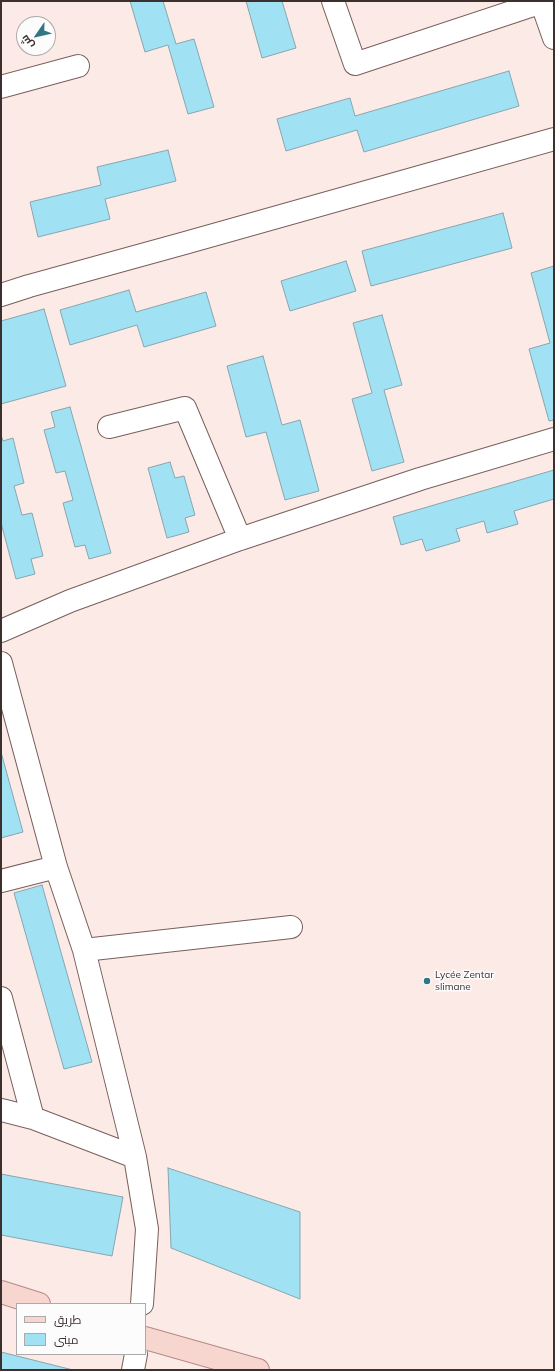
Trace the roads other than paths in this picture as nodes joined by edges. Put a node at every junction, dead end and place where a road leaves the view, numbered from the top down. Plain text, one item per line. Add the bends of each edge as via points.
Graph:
1 (333, 1) edge
2 (541, 2) edge
3 (554, 38) edge
4 (78, 66) dead end
5 (1, 87) edge
6 (553, 137) edge
7 (1, 295) edge
8 (109, 427) dead end
9 (554, 439) edge
10 (240, 538) junction
11 (1, 631) edge
12 (1, 663) edge
13 (56, 867) junction
14 (1, 880) edge
15 (291, 927) dead end
16 (84, 950) junction
17 (1, 998) edge
18 (1, 1110) edge
19 (32, 1118) junction
20 (135, 1157) junction
21 (1, 1292) edge
22 (36, 1303) edge
23 (142, 1303) edge
24 (146, 1338) edge
25 (136, 1355) edge
26 (133, 1370) edge
27 (258, 1370) edge

1 - 2 street via 355,64
2 - 3 street
4 - 5 street
6 - 7 street
8 - 10 street via 185,408
9 - 10 street via 420,479
10 - 11 street via 70,601
12 - 13 street
13 - 14 street
13 - 16 street
15 - 16 street
16 - 20 street
17 - 19 street
18 - 19 street
19 - 20 street
20 - 23 street via 148,1229
21 - 22 main road
24 - 27 main road
25 - 26 street

